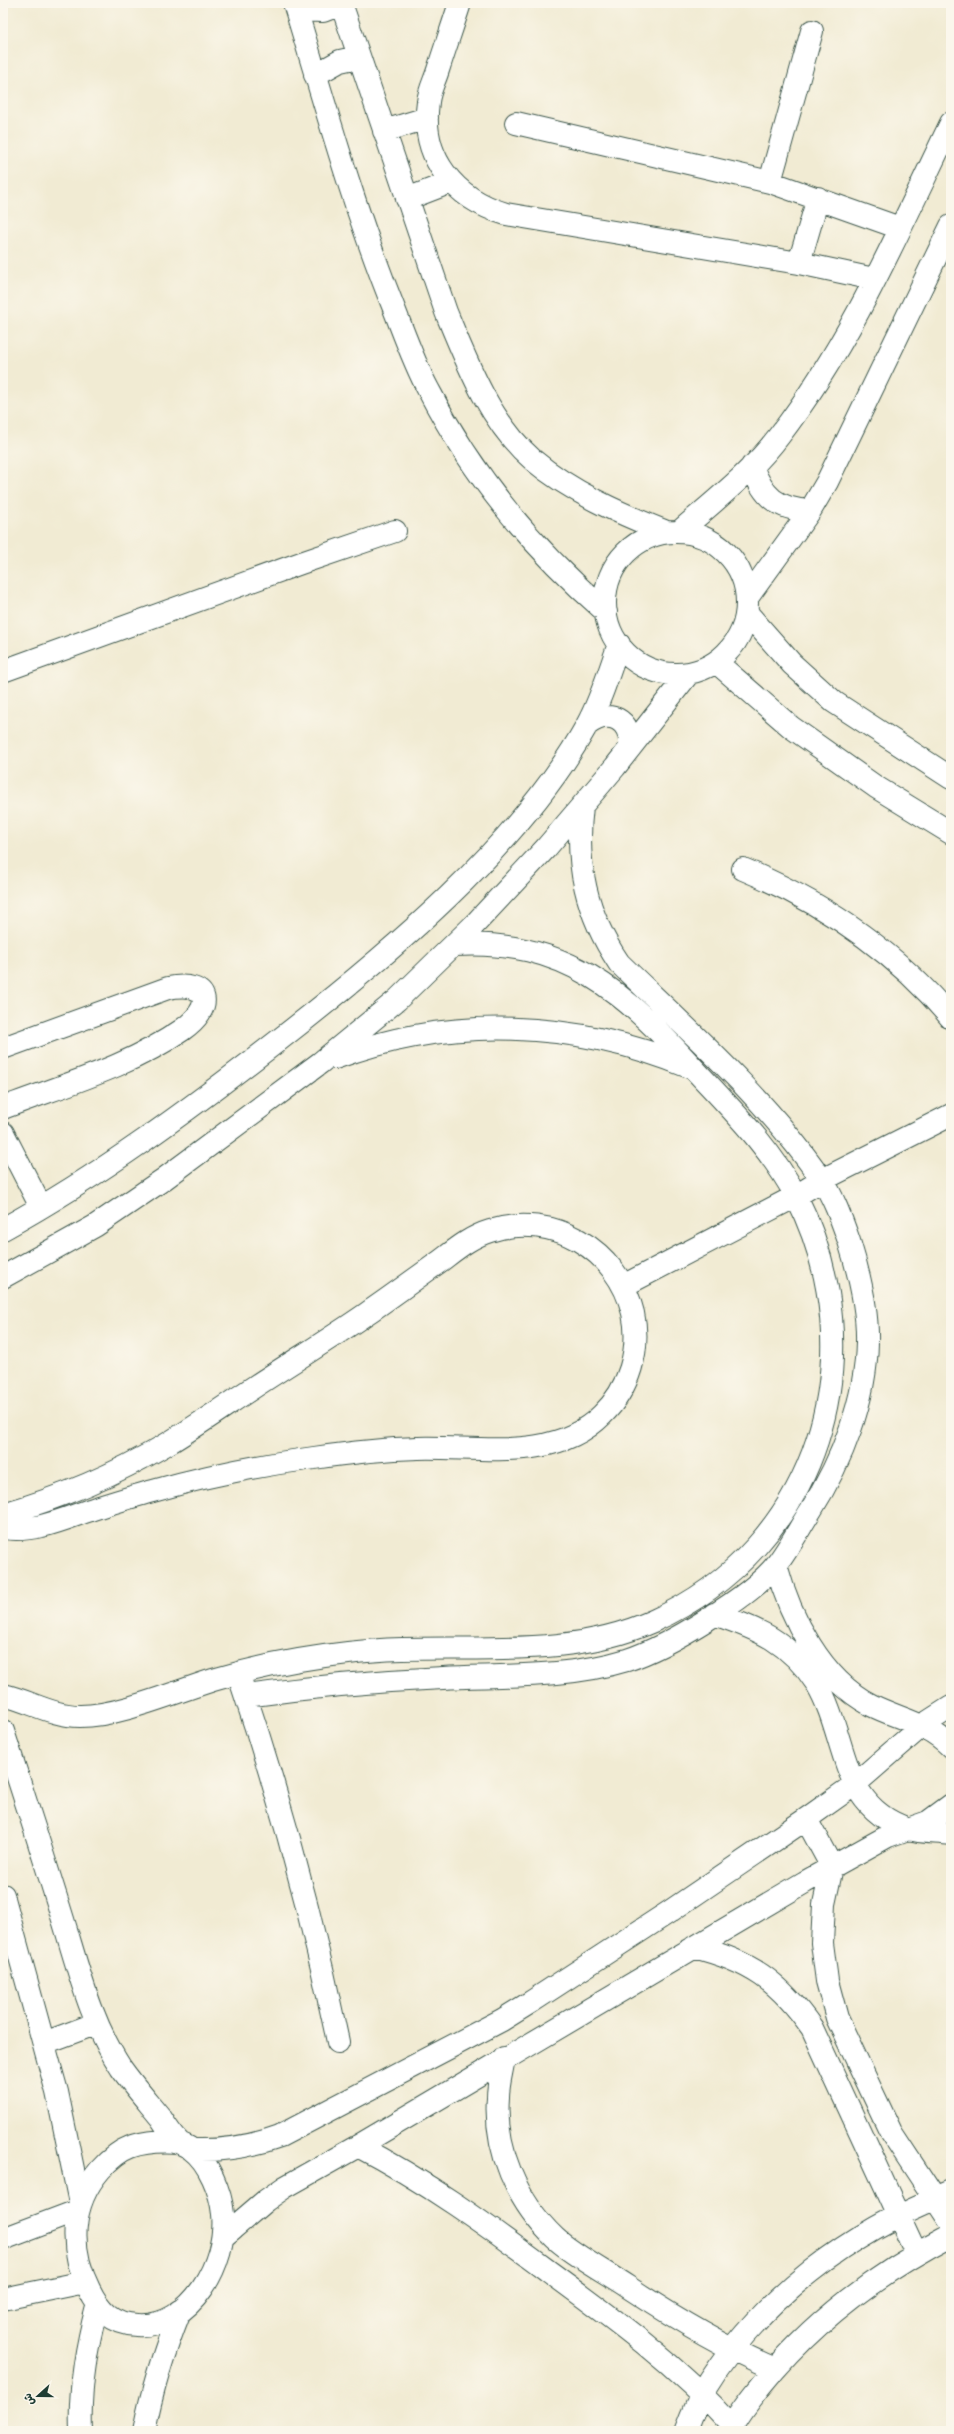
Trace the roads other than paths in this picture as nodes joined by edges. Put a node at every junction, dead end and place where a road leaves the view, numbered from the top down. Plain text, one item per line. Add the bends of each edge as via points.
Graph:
1 (460, 3) edge
2 (342, 4) edge
3 (295, 7) edge
4 (812, 31) dead end
5 (358, 57) junction
6 (315, 75) junction
7 (427, 118) junction
8 (516, 123) dead end
9 (951, 123) edge
10 (384, 131) junction
11 (451, 182) junction
12 (770, 182) junction
13 (818, 198) junction
14 (407, 199) junction
15 (951, 226) edge
16 (900, 228) junction
17 (799, 263) junction
18 (874, 280) junction
19 (752, 466) junction
20 (810, 511) junction
21 (395, 532) dead end
22 (671, 532) junction
23 (747, 605) junction
24 (606, 612) junction
25 (619, 644) junction
26 (716, 662) junction
27 (3, 672) edge
28 (689, 673) junction
29 (587, 725) junction
30 (630, 748) junction
31 (951, 778) edge
32 (582, 806) junction
33 (951, 832) edge
34 (743, 869) dead end
35 (454, 945) junction
36 (951, 1018) edge
37 (3, 1048) edge
38 (320, 1063) junction
39 (696, 1070) junction
40 (3, 1108) edge
41 (951, 1115) edge
42 (3, 1133) edge
43 (822, 1180) junction
44 (796, 1196) junction
45 (41, 1207) junction
46 (3, 1229) edge
47 (3, 1277) edge
48 (623, 1286) junction
49 (3, 1514) edge
50 (3, 1528) edge
51 (776, 1565) junction
52 (714, 1614) junction
53 (238, 1674) junction
54 (3, 1695) edge
55 (246, 1696) junction
56 (951, 1707) edge
57 (923, 1725) junction
58 (3, 1731) edge
59 (951, 1746) edge
60 (854, 1785) junction
61 (951, 1805) edge
62 (806, 1819) junction
63 (910, 1829) junction
64 (951, 1834) edge
65 (832, 1867) junction
66 (3, 1895) edge
67 (694, 1947) junction
68 (95, 2024) junction
69 (338, 2042) dead end
70 (44, 2043) junction
71 (504, 2058) junction
72 (186, 2146) junction
73 (358, 2146) junction
74 (942, 2195) edge
75 (78, 2207) junction
76 (898, 2215) junction
77 (951, 2223) edge
78 (951, 2235) edge
79 (224, 2236) junction
80 (3, 2239) edge
81 (916, 2253) junction
82 (85, 2282) junction
83 (3, 2299) edge
84 (97, 2306) junction
85 (180, 2311) junction
86 (734, 2350) junction
87 (775, 2369) junction
88 (702, 2393) junction
89 (731, 2429) edge
90 (81, 2431) edge
91 (144, 2431) edge
92 (686, 2431) edge

1 - 7 street via 428,101
2 - 3 street via 319,11
2 - 5 street
3 - 6 street
4 - 12 street
5 - 6 street via 340,61
5 - 10 street
6 - 24 street via 370,250 428,388 476,469 504,507 534,544 567,578
7 - 10 street
7 - 11 street via 433,152
8 - 12 street
9 - 16 street
10 - 14 street
11 - 14 street
11 - 17 street via 475,202 506,214
12 - 13 street
13 - 16 street
13 - 17 street
14 - 22 street via 464,357 502,424 533,460 568,484 614,511
15 - 20 street via 846,447
16 - 18 street
17 - 18 street
18 - 19 street via 847,334 823,372 779,436
19 - 20 street via 762,488 779,504 794,510
19 - 22 street
20 - 23 street
21 - 27 street via 301,563
22 - 23 street via 693,534 720,547 739,569
22 - 24 street via 638,543 618,562 607,587
23 - 26 street via 743,627 737,641
23 - 31 street via 792,664 834,702
24 - 25 street via 613,635
25 - 28 street via 627,655 650,669 676,674
25 - 29 street via 604,689
26 - 28 street
26 - 33 street via 791,727 876,787
28 - 30 street
29 - 30 street via 604,716 613,717 628,729 631,738
29 - 45 street via 538,798 508,833 413,928 339,993 178,1117 133,1150
30 - 32 street
32 - 35 street
32 - 43 street via 579,854 582,878 588,901 606,944 619,963 737,1079
34 - 36 street via 813,901 845,921 906,969
35 - 38 street via 397,1000
35 - 39 street via 498,944 520,947 564,961 586,972 607,985 643,1017
37 - 40 street via 168,988 192,986 200,991 204,999 202,1010 197,1017 165,1041 102,1071
38 - 39 street via 387,1041 456,1029 505,1028 561,1031 596,1037 664,1057
38 - 47 street via 112,1215
39 - 44 street via 745,1122 772,1156
41 - 43 street
42 - 45 street
43 - 44 street
43 - 51 street via 854,1258 864,1304 866,1357 856,1404 831,1479
44 - 48 street
44 - 53 street via 815,1241 828,1290 834,1347 827,1404 820,1432 799,1484 769,1530 730,1571 706,1591 658,1618 592,1641 524,1647 447,1647 351,1652
45 - 46 street
48 - 49 street via 611,1267 595,1250 576,1237 532,1225 509,1226 487,1231 466,1241 364,1316 166,1444 96,1480
48 - 50 street via 635,1322 633,1359 628,1377 620,1394 600,1418 580,1433 563,1441 526,1448 416,1448 310,1458 213,1476 154,1491 46,1526
51 - 52 street via 750,1589
51 - 57 street via 796,1621 825,1664 840,1681 870,1704
52 - 55 street via 661,1646 628,1660 590,1669 545,1674 317,1686
52 - 60 street via 756,1628 791,1654 807,1670 831,1714
53 - 54 street via 103,1715 60,1715
53 - 55 street
55 - 69 street via 306,1895
56 - 57 street
57 - 59 street via 939,1734
57 - 60 street
58 - 68 street
60 - 62 street
60 - 63 street via 878,1812
61 - 63 street via 928,1822
62 - 65 street
62 - 72 street via 664,1916 497,2023 280,2136 252,2146 223,2151
63 - 64 street
63 - 65 street via 888,1836
65 - 67 street
65 - 74 street via 824,1904 822,1942 827,1981 837,2018 891,2132
66 - 70 street
67 - 71 street
67 - 76 street via 723,1954 750,1966 774,1983 795,2004 812,2028
68 - 70 street
68 - 72 street via 122,2068
70 - 75 street via 67,2132
71 - 73 street
71 - 86 street via 498,2097 500,2136 510,2174 529,2209 556,2238 666,2313
72 - 75 street via 153,2141 129,2147 108,2161 91,2180
72 - 79 street via 207,2170 218,2191 223,2213
73 - 79 street via 295,2180 265,2201
73 - 88 street via 407,2172 480,2221 650,2346
74 - 76 street
74 - 77 street
75 - 80 street
75 - 82 street via 74,2237 78,2262
76 - 81 street
76 - 86 street via 850,2241 808,2272 769,2307
78 - 81 street
79 - 85 street via 219,2258 209,2278
81 - 87 street via 840,2305
82 - 83 street
82 - 84 street
84 - 85 street via 116,2320 137,2325 160,2322
84 - 90 street via 83,2369
85 - 91 street via 163,2354
86 - 87 street
86 - 88 street
87 - 89 street
88 - 89 street
88 - 92 street

